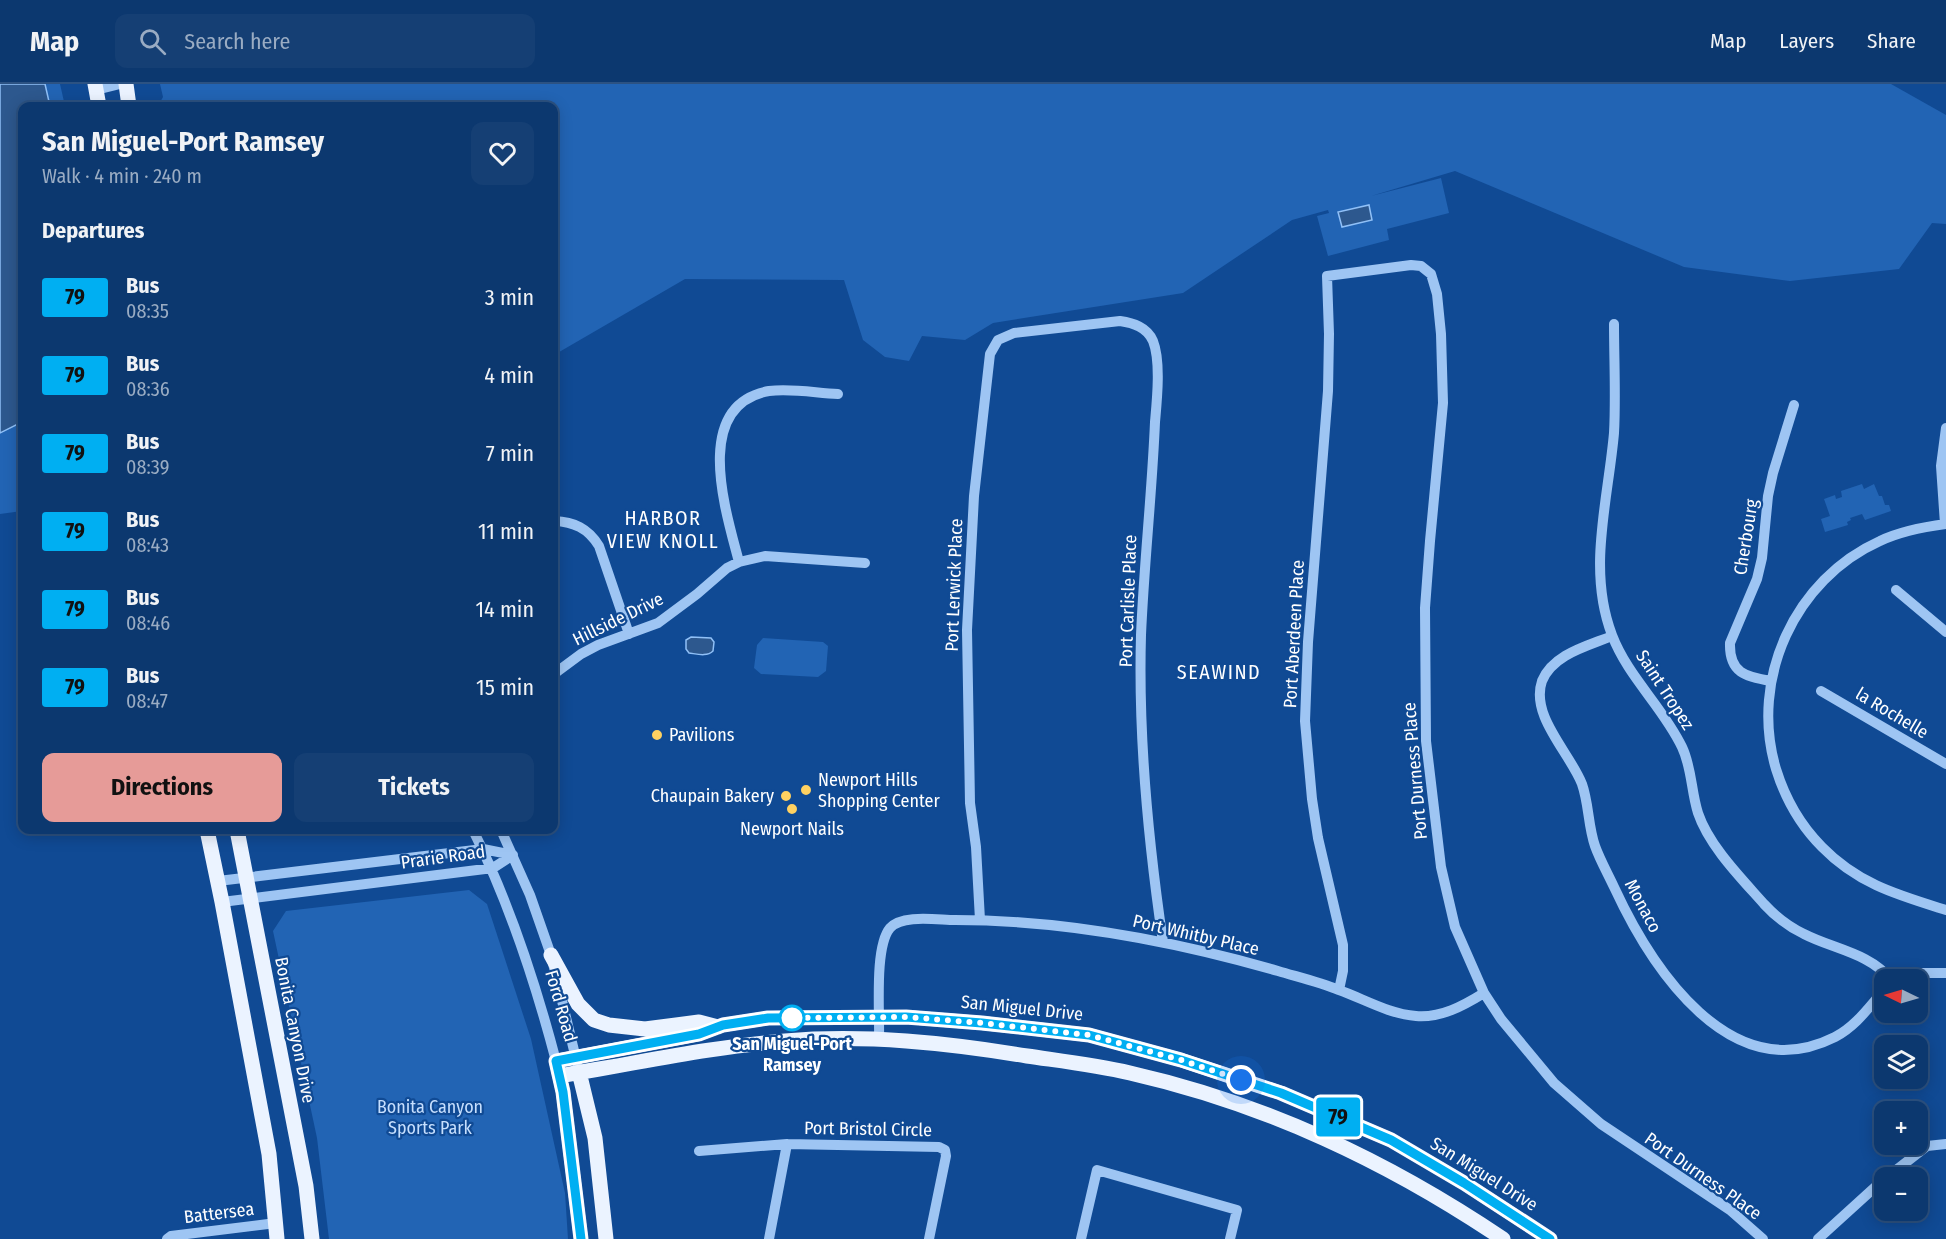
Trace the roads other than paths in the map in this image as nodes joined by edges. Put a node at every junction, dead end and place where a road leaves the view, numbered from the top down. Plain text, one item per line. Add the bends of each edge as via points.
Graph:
1 (120, 84) edge
2 (126, 84) edge
3 (95, 87) edge
4 (98, 102) edge
5 (128, 102) edge
6 (1326, 276) joint
7 (1614, 324) dead end
8 (1081, 326) joint
9 (838, 394) dead end
10 (1794, 405) dead end
11 (1946, 428) edge
12 (558, 522) edge
13 (1946, 524) edge
14 (739, 562) junction
15 (865, 563) dead end
16 (1896, 590) dead end
17 (1946, 632) edge
18 (628, 634) junction
19 (1612, 636) junction
20 (558, 671) edge
21 (1771, 681) junction
22 (1821, 691) dead end
23 (1946, 764) edge
24 (208, 834) edge
25 (238, 834) edge
26 (475, 834) edge
27 (503, 834) edge
28 (483, 849) junction
29 (513, 855) junction
30 (493, 868) junction
31 (246, 879) junction
32 (218, 881) junction
33 (250, 899) junction
34 (222, 902) junction
35 (1946, 910) edge
36 (980, 920) junction
37 (1163, 942) junction
38 (551, 955) junction
39 (1880, 969) edge
40 (1946, 973) edge
41 (1928, 974) edge
42 (1339, 990) junction
43 (1484, 993) junction
44 (1874, 1002) edge
45 (880, 1016) junction
46 (718, 1027) junction
47 (879, 1040) junction
48 (556, 1061) junction
49 (578, 1065) junction
50 (560, 1076) junction
51 (787, 1144) junction
52 (1946, 1144) edge
53 (699, 1151) dead end
54 (1899, 1167) edge
55 (1874, 1188) edge
56 (277, 1231) edge
57 (167, 1239) edge
58 (312, 1239) edge
59 (581, 1239) edge
60 (606, 1239) edge
61 (769, 1239) edge
62 (929, 1239) edge
63 (1081, 1239) edge
64 (1230, 1239) edge
65 (1503, 1239) edge
66 (1550, 1239) edge
67 (1763, 1239) edge
68 (1818, 1239) edge

1 - 3 street
2 - 5 main road
3 - 4 main road
6 - 42 street, Port Aberdeen Place via 1328,391 1305,721 1313,809 1342,945
6 - 43 street, Port Durness Place via 1422,266 1431,274 1437,294 1443,403 1425,608 1426,741 1435,832 1449,909
7 - 19 street, Saint Tropez via 1613,436 1599,556 1599,583
8 - 36 street, Port Lerwick Place via 1014,333 998,340 990,354 974,496 967,630 970,803
8 - 37 street, Port Carlisle Place via 1120,321 1143,328 1153,340 1156,362 1142,625 1142,712 1151,864
9 - 14 street via 769,391 743,403 724,427 720,472
10 - 21 street, Cherbourg via 1768,496 1757,579 1730,643 1737,669 1751,678
11 - 13 street via 1941,466
12 - 18 street via 576,524 599,546
13 - 21 street via 1918,528 1880,541 1830,574 1792,621
14 - 15 street, Hillside Drive via 765,556
14 - 18 street, Hillside Drive via 658,623
16 - 17 street
18 - 20 street, Hillside Drive via 581,654
19 - 39 street, Saint Tropez via 1683,749 1699,815 1716,847 1788,926
19 - 44 street, Monaco via 1556,662 1542,682 1540,706 1576,771 1590,831 1623,907 1664,975 1716,1026 1737,1038 1770,1048 1804,1047 1837,1036
21 - 35 street via 1768,707 1773,759 1801,822 1834,859 1867,882
22 - 23 street, la Rochelle
24 - 32 main road
25 - 31 main road, Bonita Canyon Drive
26 - 28 street, Ford Road
27 - 29 street, Ford Road
28 - 29 street, Prarie Road
28 - 30 street, Ford Road
28 - 31 street, Prarie Road
29 - 30 street, Prarie Road
29 - 38 street, Ford Road
30 - 33 street, Prarie Road
30 - 48 street, Ford Road via 523,945
31 - 32 street, Prarie Road
31 - 33 main road, Bonita Canyon Drive
32 - 34 main road
33 - 34 street, Prarie Road
33 - 58 main road, Bonita Canyon Drive via 306,1186
34 - 56 main road via 269,1154
36 - 37 street, Port Whitby Place
36 - 45 street, Port Whitby Place via 907,920 891,926 883,938 880,957
37 - 42 street, Port Whitby Place via 1227,956
38 - 46 main road via 578,1004 594,1020 645,1029 699,1022
38 - 49 street, Ford Road
40 - 41 street
42 - 43 street, Port Whitby Place via 1417,1016 1449,1011
43 - 67 street, Port Durness Place via 1532,1058 1586,1112 1730,1210
45 - 46 main road, San Miguel Drive via 768,1018
45 - 47 street
45 - 66 main road, San Miguel Drive via 1089,1035 1281,1093 1391,1140
46 - 49 main road, San Miguel Drive
47 - 49 main road, San Miguel Drive via 786,1040
47 - 65 main road, San Miguel Drive via 969,1046 1129,1072 1221,1098 1317,1134 1392,1171
48 - 49 main road, San Miguel Drive
48 - 50 main road, Ford Road
49 - 50 main road, San Miguel Drive
49 - 60 main road, Ford Road via 595,1138
50 - 59 main road, Ford Road
51 - 53 street, Port Bristol Circle
51 - 61 street
51 - 62 street, Port Bristol Circle via 932,1146 945,1150 944,1173
52 - 54 street via 1927,1146
55 - 68 street
56 - 57 street, Battersea
63 - 64 street via 1098,1170 1237,1210

